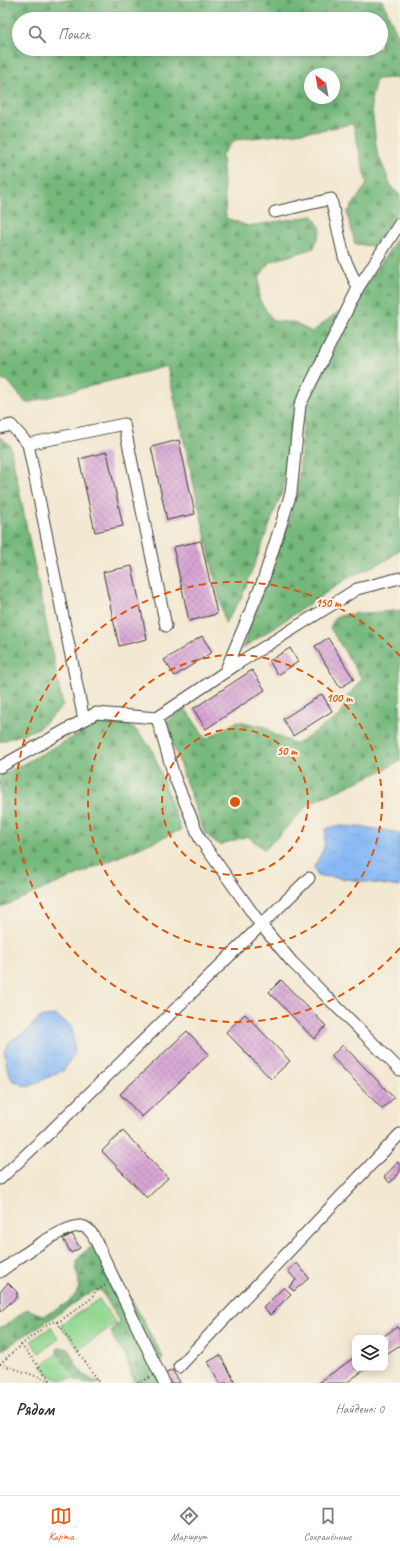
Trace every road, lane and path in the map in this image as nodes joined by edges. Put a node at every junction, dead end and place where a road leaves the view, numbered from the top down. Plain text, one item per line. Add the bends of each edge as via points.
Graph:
1 (275, 212) dead end
2 (400, 223) edge
3 (358, 288) junction
4 (0, 428) edge
5 (28, 444) junction
6 (400, 578) edge
7 (166, 626) dead end
8 (225, 672) junction
9 (156, 718) junction
10 (84, 720) junction
11 (0, 767) edge
12 (309, 878) dead end
13 (261, 925) junction
14 (400, 1070) edge
15 (400, 1134) edge
16 (0, 1179) edge
17 (0, 1272) edge
18 (114, 1278) junction
19 (57, 1322) junction
20 (21, 1345) junction
21 (0, 1364) edge
22 (179, 1367) dead end
23 (161, 1378) edge
24 (51, 1381) junction
25 (57, 1383) edge
26 (100, 1383) edge
27 (138, 1383) edge

1 - 3 lane via 330,199 344,257
2 - 3 lane
3 - 8 lane via 300,405 291,492 263,581
4 - 5 lane via 11,426
5 - 7 lane via 124,424
5 - 10 lane
6 - 8 lane via 356,588
8 - 9 lane
9 - 10 lane via 96,713
9 - 13 lane via 174,776 200,839
10 - 11 lane
12 - 13 lane
13 - 14 lane via 292,962
13 - 16 lane
15 - 22 lane
17 - 18 lane via 38,1244 80,1226 88,1228 93,1235
18 - 19 path via 95,1292 92,1298
18 - 23 lane
19 - 20 path via 51,1322
19 - 26 path
20 - 21 path
20 - 24 path
21 - 24 path
23 - 27 path
24 - 25 path

